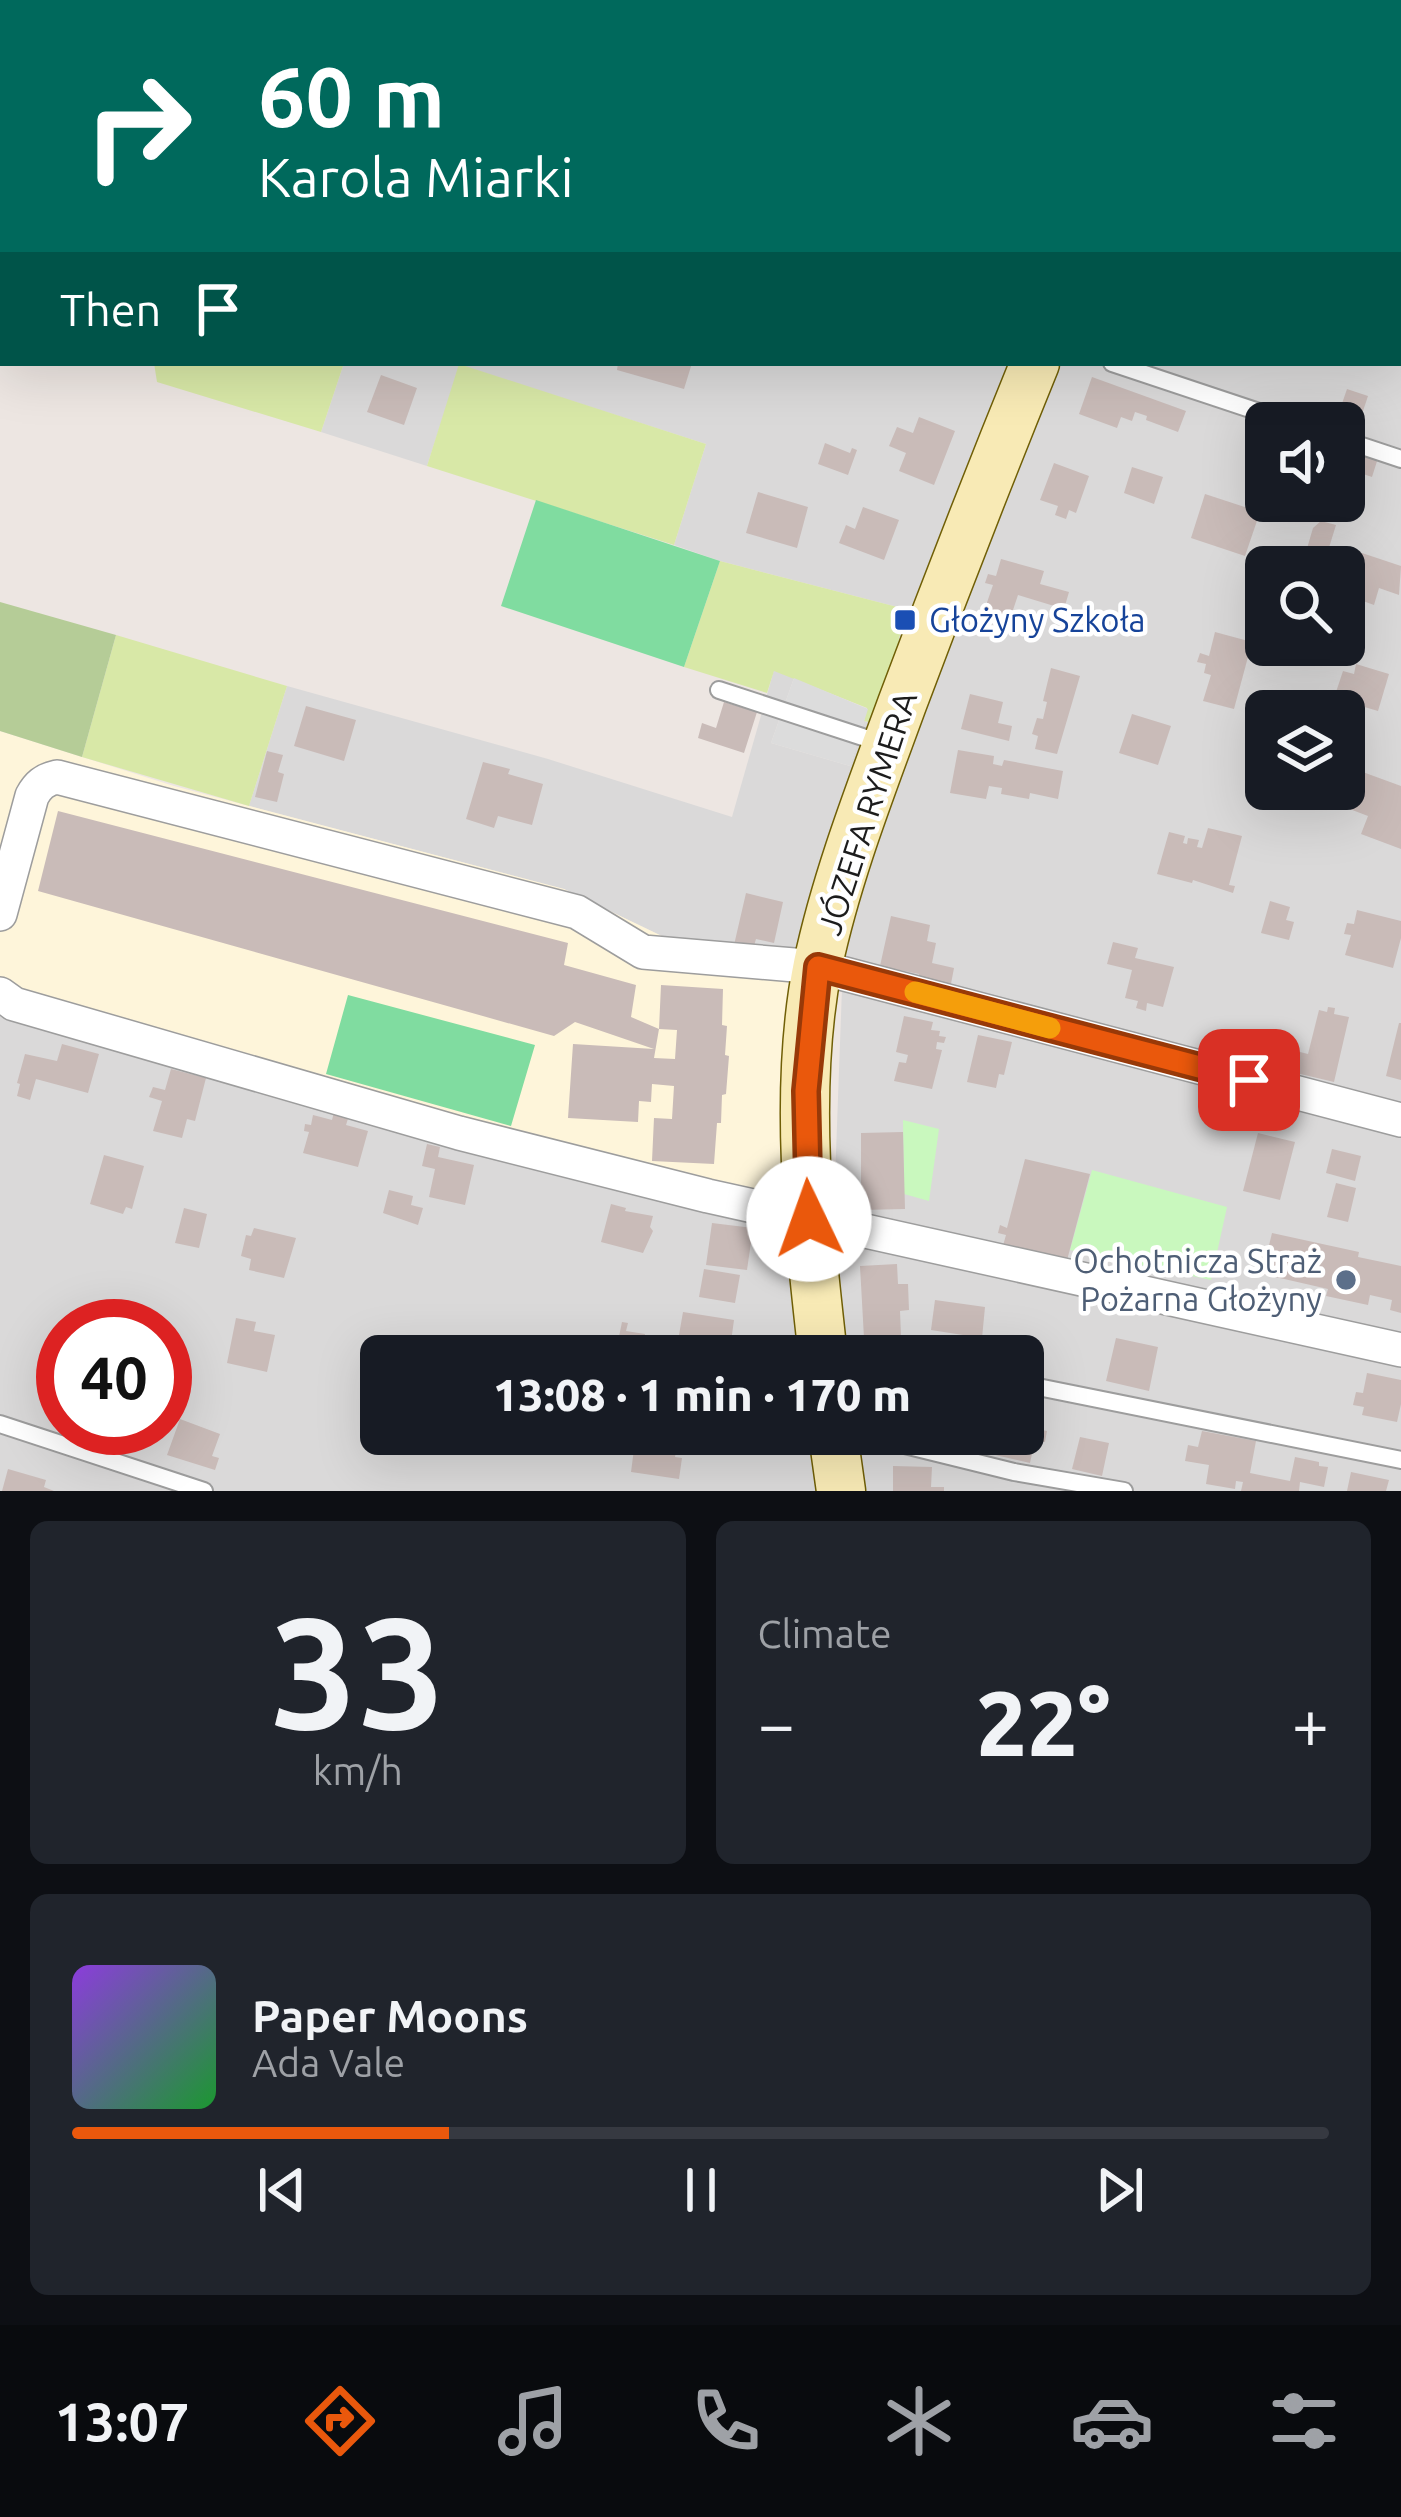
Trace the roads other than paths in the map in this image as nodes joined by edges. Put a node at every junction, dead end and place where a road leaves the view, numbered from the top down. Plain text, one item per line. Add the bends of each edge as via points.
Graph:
1 (1034, 366) edge
2 (1121, 366) edge
3 (1245, 407) edge
4 (1365, 447) edge
5 (1401, 459) edge
6 (718, 691) dead end
7 (887, 745) junction
8 (0, 914) edge
9 (818, 967) junction
10 (0, 994) edge
11 (1401, 1120) edge
12 (809, 1219) junction
13 (821, 1335) edge
14 (1401, 1350) edge
15 (1044, 1388) edge
16 (0, 1424) edge
17 (836, 1455) edge
18 (945, 1455) edge
19 (1401, 1460) edge
20 (204, 1491) edge
21 (841, 1491) edge
22 (1124, 1491) edge

1 - 7 street, JÓZEFA RYMERA
2 - 3 lane
4 - 5 lane
6 - 7 lane
7 - 9 street, JÓZEFA RYMERA
8 - 9 street via 32,796 57,777 577,912 643,952
9 - 11 street
9 - 12 street, JÓZEFA RYMERA via 806,1091
10 - 12 street via 459,1133
12 - 13 street, JÓZEFA RYMERA
12 - 14 street
15 - 19 lane
16 - 20 lane
17 - 21 street
18 - 22 lane

